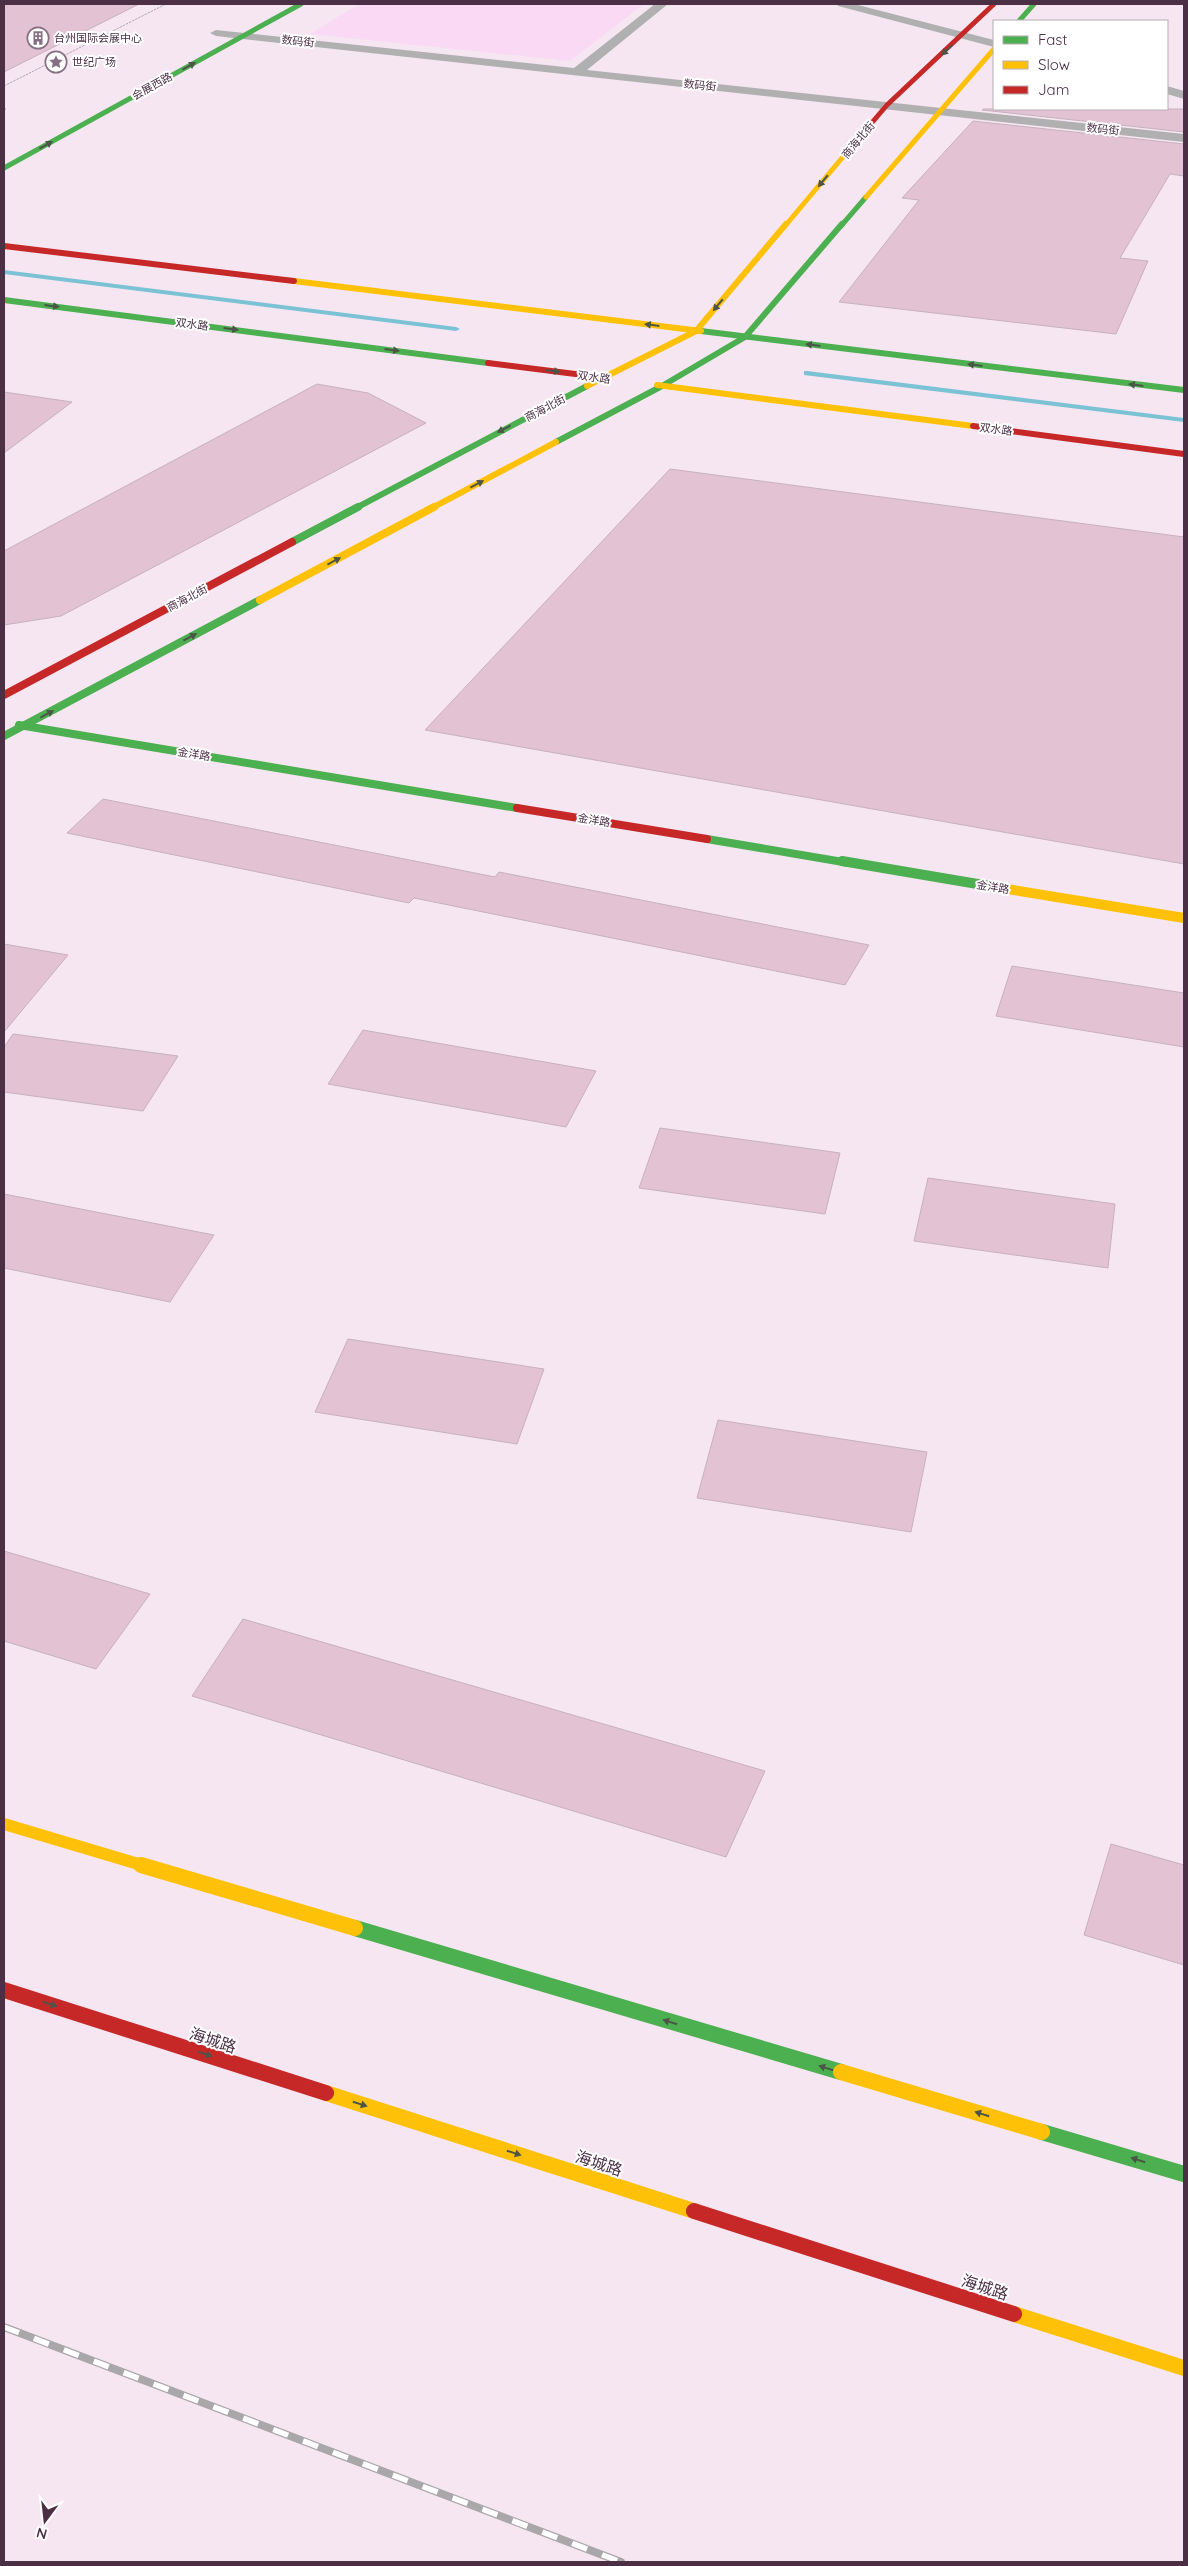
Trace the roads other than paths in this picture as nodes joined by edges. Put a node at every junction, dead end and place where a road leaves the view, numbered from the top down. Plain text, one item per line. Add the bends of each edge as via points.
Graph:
1 (301, 4) edge
2 (662, 4) edge
3 (842, 4) edge
4 (994, 4) edge
5 (1034, 4) edge
6 (1020, 20) edge
7 (231, 24) dead end
8 (212, 35) joint
9 (244, 35) junction
10 (962, 36) junction
11 (993, 44) edge
12 (993, 50) edge
13 (577, 72) junction
14 (1168, 90) edge
15 (1184, 95) edge
16 (887, 106) junction
17 (941, 112) junction
18 (1184, 138) edge
19 (4, 168) edge
20 (4, 246) edge
21 (4, 300) edge
22 (696, 331) junction
23 (745, 337) junction
24 (602, 378) junction
25 (628, 381) dead end
26 (645, 384) dead end
27 (662, 386) junction
28 (1184, 390) edge
29 (1184, 454) edge
30 (4, 695) edge
31 (4, 722) edge
32 (24, 726) junction
33 (4, 736) edge
34 (1184, 918) edge
35 (4, 1824) edge
36 (4, 1990) edge
37 (1184, 2174) edge
38 (1184, 2368) edge

1 - 9 main road, 会展西路
2 - 13 street
3 - 10 street
4 - 10 main road, 商海北街
5 - 6 main road
7 - 8 main road
8 - 9 street, 数码街
9 - 13 street, 数码街
19 -> 9 main road, 会展西路
10 - 11 street
10 -> 16 main road, 商海北街
12 - 17 main road
13 - 16 street, 数码街
14 - 15 street
16 - 17 street, 数码街
16 -> 22 main road, 商海北街
17 - 18 street, 数码街
17 - 23 main road
22 -> 20 main road
21 -> 24 main road, 双水路
22 - 23 main road
22 - 24 main road, 商海北街
23 - 27 main road
28 -> 23 main road
24 - 25 main road, 双水路
24 -> 30 main road, 商海北街
26 - 27 main road, 双水路
27 - 29 main road, 双水路
32 -> 27 main road
31 - 32 main road, 金洋路
32 - 33 main road
32 - 34 main road, 金洋路
37 -> 35 main road
36 -> 38 main road, 海城路

